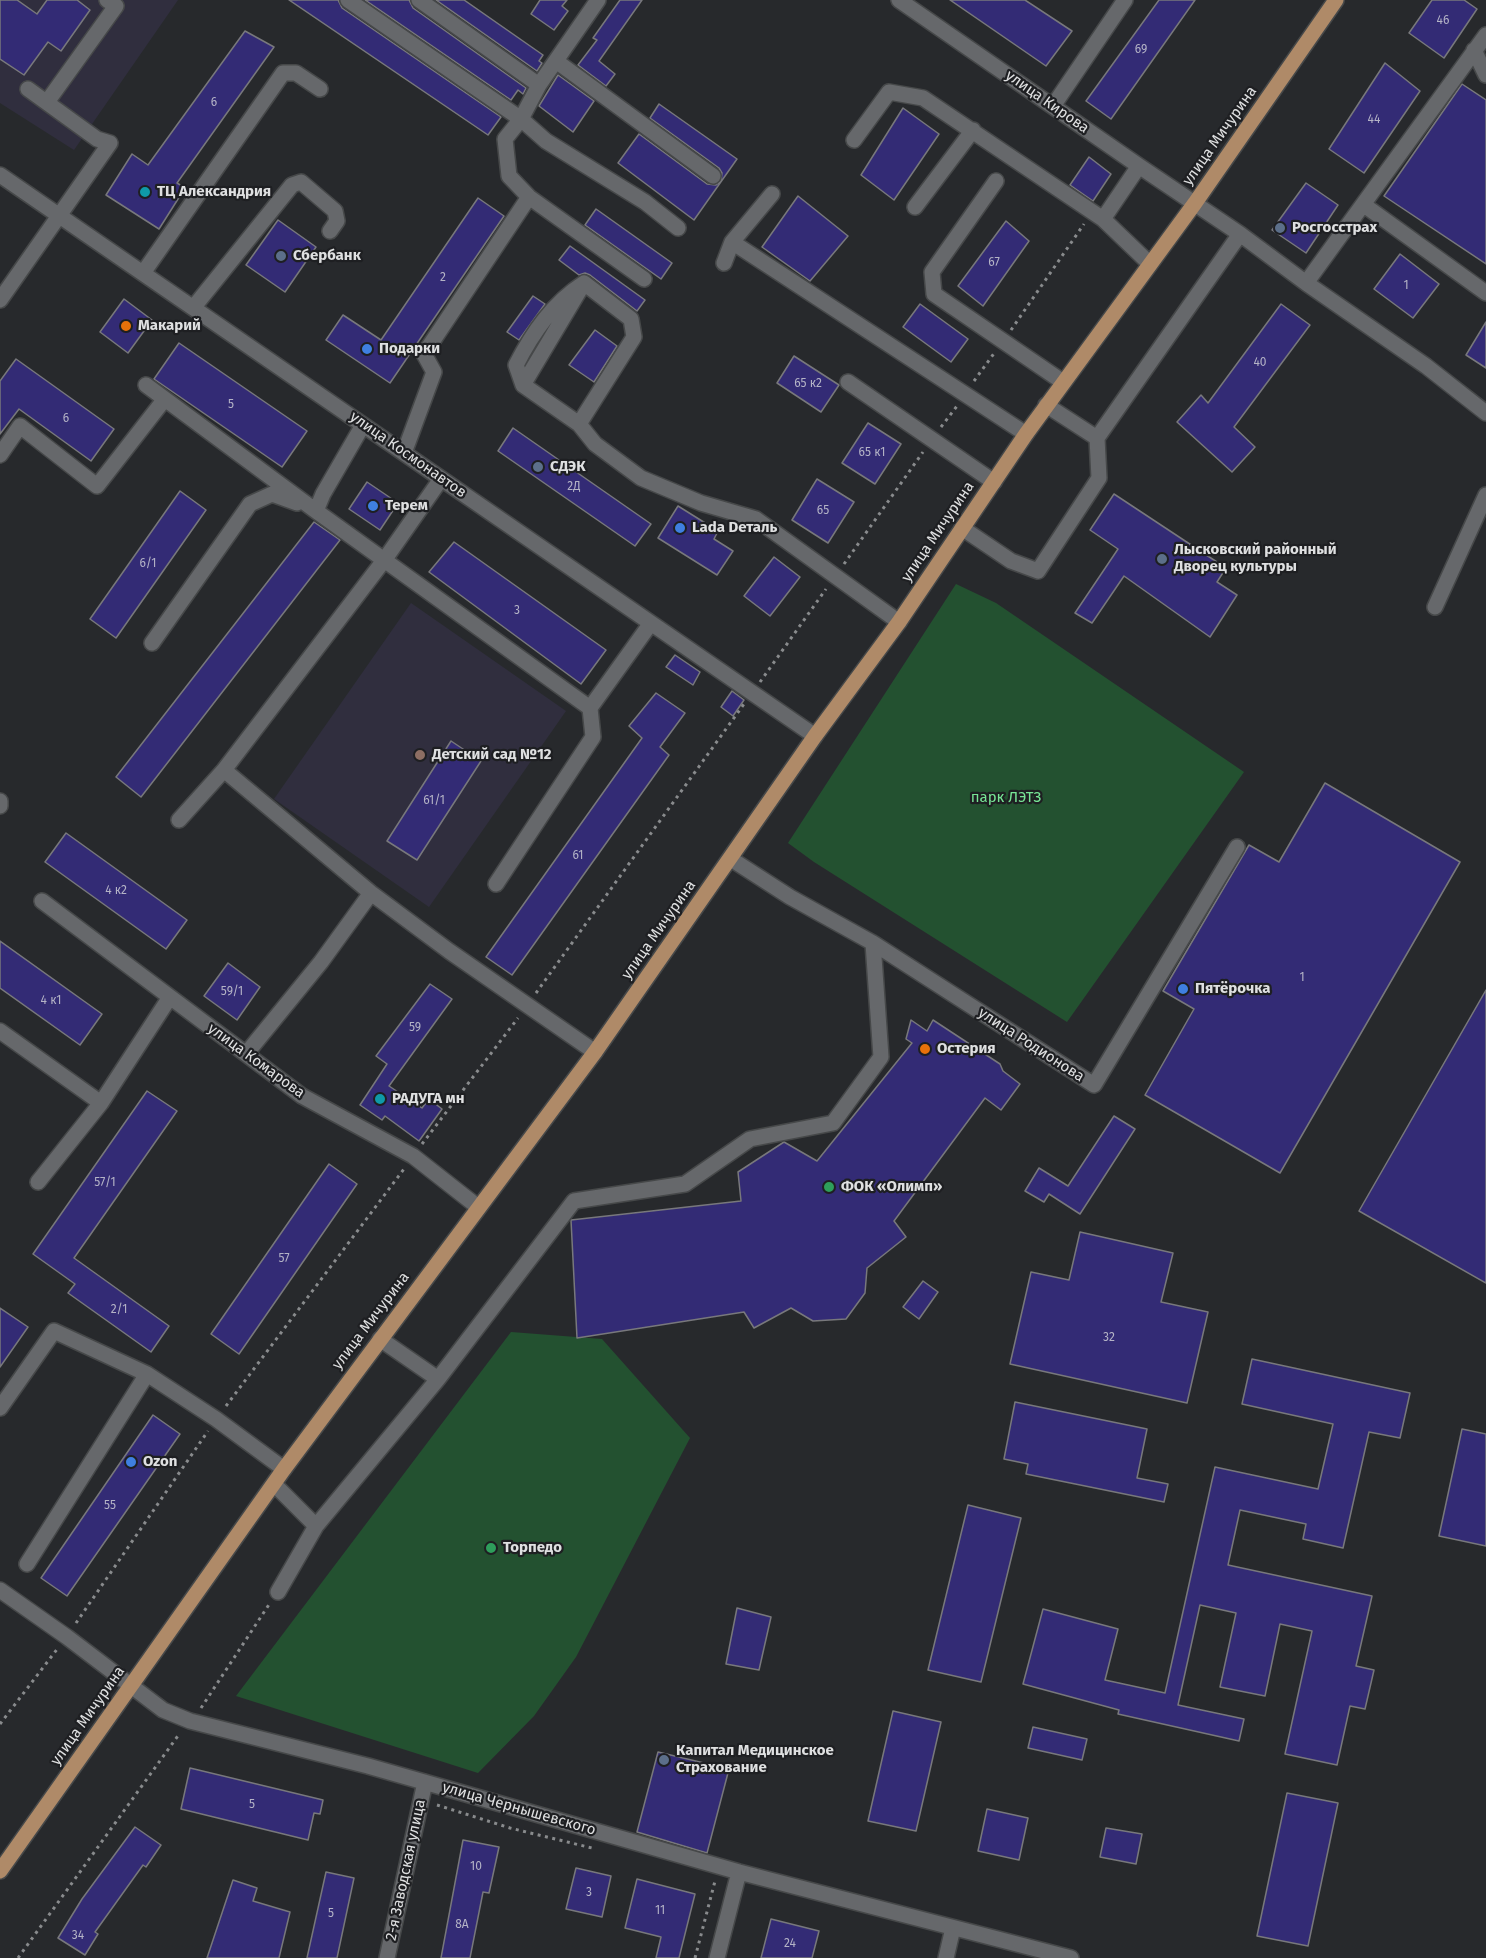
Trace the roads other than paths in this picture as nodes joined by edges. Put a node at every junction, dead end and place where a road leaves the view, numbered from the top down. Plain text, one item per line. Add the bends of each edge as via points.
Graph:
1 (107, 0) edge
2 (348, 0) edge
3 (418, 0) edge
4 (598, 0) edge
5 (899, 0) edge
6 (1125, 0) edge
7 (1336, 0) edge
8 (1486, 35) edge
9 (1474, 50) junction
10 (556, 61) junction
11 (1486, 75) edge
12 (538, 86) junction
13 (28, 89) dead end
14 (320, 89) dead end
15 (48, 102) junction
16 (1053, 106) junction
17 (521, 119) junction
18 (973, 130) junction
19 (854, 140) dead end
20 (1139, 166) junction
21 (0, 175) edge
22 (713, 176) dead end
23 (996, 181) dead end
24 (772, 194) dead end
25 (529, 197) junction
26 (1195, 203) junction
27 (1364, 205) junction
28 (915, 207) dead end
29 (60, 216) junction
30 (1097, 216) junction
31 (678, 228) dead end
32 (330, 231) dead end
33 (1240, 234) junction
34 (732, 242) junction
35 (724, 263) dead end
36 (1150, 264) junction
37 (143, 273) junction
38 (644, 279) dead end
39 (1306, 283) junction
40 (1486, 293) edge
41 (0, 300) edge
42 (193, 308) junction
43 (848, 382) dead end
44 (1063, 382) junction
45 (146, 385) dead end
46 (164, 400) junction
47 (1046, 405) junction
48 (1486, 413) edge
49 (579, 424) junction
50 (363, 425) junction
51 (1026, 434) junction
52 (1097, 438) junction
53 (404, 453) junction
54 (0, 455) edge
55 (441, 478) junction
56 (994, 482) junction
57 (1486, 495) edge
58 (316, 511) junction
59 (962, 528) junction
60 (385, 559) junction
61 (1435, 607) dead end
62 (898, 622) junction
63 (651, 623) junction
64 (152, 643) dead end
65 (590, 708) junction
66 (816, 736) junction
67 (224, 770) junction
68 (179, 820) dead end
69 (1237, 847) dead end
70 (731, 859) junction
71 (496, 884) dead end
72 (371, 893) junction
73 (42, 901) dead end
74 (873, 943) junction
75 (170, 997) junction
76 (0, 1031) edge
77 (595, 1052) junction
78 (246, 1054) junction
79 (101, 1103) junction
80 (38, 1182) dead end
81 (478, 1207) junction
82 (380, 1338) junction
83 (147, 1374) junction
84 (438, 1379) junction
85 (0, 1408) edge
86 (284, 1469) junction
87 (274, 1484) junction
88 (316, 1526) junction
89 (27, 1564) dead end
90 (0, 1590) edge
91 (278, 1592) road end
92 (132, 1686) junction
93 (425, 1782) junction
94 (0, 1871) edge
95 (739, 1872) junction
96 (953, 1928) junction
97 (387, 1958) edge
98 (717, 1958) edge
99 (946, 1958) edge
100 (1071, 1958) edge

1 - 15 street via 116,6
2 - 17 street
3 - 12 street
4 - 10 street
5 - 16 street, улица Кирова
6 - 16 street
7 - 26 main road, улица Мичурина
8 - 9 street
9 - 11 street
9 - 27 street
10 - 12 street
10 - 22 street
12 - 17 street
13 - 15 street
14 - 37 street via 296,73 284,73
15 - 29 street via 97,139 110,143
16 - 20 street, улица Кирова
17 - 25 street via 505,139 509,176
17 - 31 street via 546,141 645,202
18 - 19 street via 923,98 889,92
18 - 28 street
18 - 30 street
20 - 26 street, улица Кирова
20 - 30 street
21 - 29 street, улица Космонавтов
23 - 44 street via 932,272 934,294
24 - 34 street
25 - 38 street
25 - 53 street via 424,354 434,372
26 - 33 street, улица Кирова
26 - 36 main road, улица Мичурина
27 - 39 street
27 - 40 street
29 - 37 street, улица Космонавтов
29 - 41 street
30 - 36 street
32 - 42 street via 337,222 335,211 301,182 292,185
33 - 39 street, улица Кирова
33 - 52 street
34 - 35 street
34 - 51 street
36 - 44 main road, улица Мичурина
37 - 42 street, улица Космонавтов
39 - 48 street
42 - 50 street, улица Космонавтов
43 - 56 street
44 - 47 main road, улица Мичурина
45 - 46 street
46 - 54 street via 97,486 20,426
46 - 58 street
47 - 51 main road, улица Мичурина
47 - 52 street
49 - 49 street via 634,337 631,319 584,283 566,295 546,318 516,365 523,386
49 - 62 street via 595,444 641,478 701,503 756,519
50 - 53 street, улица Космонавтов
50 - 58 street
51 - 56 main road, улица Мичурина
52 - 59 street via 1099,478 1038,571 1011,561
53 - 55 street, улица Космонавтов
55 - 60 street
55 - 63 street, улица Космонавтов
56 - 59 main road, улица Мичурина
57 - 61 street
58 - 60 street
58 - 64 street via 272,494 250,504
59 - 62 main road, улица Мичурина
60 - 65 street
60 - 67 street
62 - 66 main road, улица Мичурина
63 - 65 street
63 - 66 street, улица Космонавтов
65 - 71 street via 593,737
66 - 70 main road, улица Мичурина
67 - 68 street
67 - 72 street
69 - 74 street, улица Родионова via 1094,1085
70 - 74 street, улица Родионова
70 - 77 main road, улица Мичурина
72 - 77 street
72 - 78 street
73 - 75 street, улица Комарова
74 - 84 street via 881,1057 833,1123 750,1139 685,1184 574,1201
75 - 78 street, улица Комарова
75 - 79 street
76 - 79 street
77 - 81 main road, улица Мичурина
78 - 81 street, улица Комарова via 302,1096 413,1156
79 - 80 street
81 - 82 main road, улица Мичурина
82 - 84 street
82 - 86 main road, улица Мичурина
83 - 85 street via 54,1331
83 - 86 street
83 - 89 street
84 - 88 street
86 - 87 main road, улица Мичурина
87 - 88 street
87 - 92 main road, улица Мичурина
88 - 91 street
90 - 92 street, улица Чернышевского
92 - 93 street, улица Чернышевского via 163,1710 190,1721
92 - 94 main road, улица Мичурина
93 - 95 street, улица Чернышевского
93 - 97 street, 2-я Заводская улица
95 - 96 street, улица Чернышевского
95 - 98 street
96 - 99 street
96 - 100 street, улица Чернышевского

